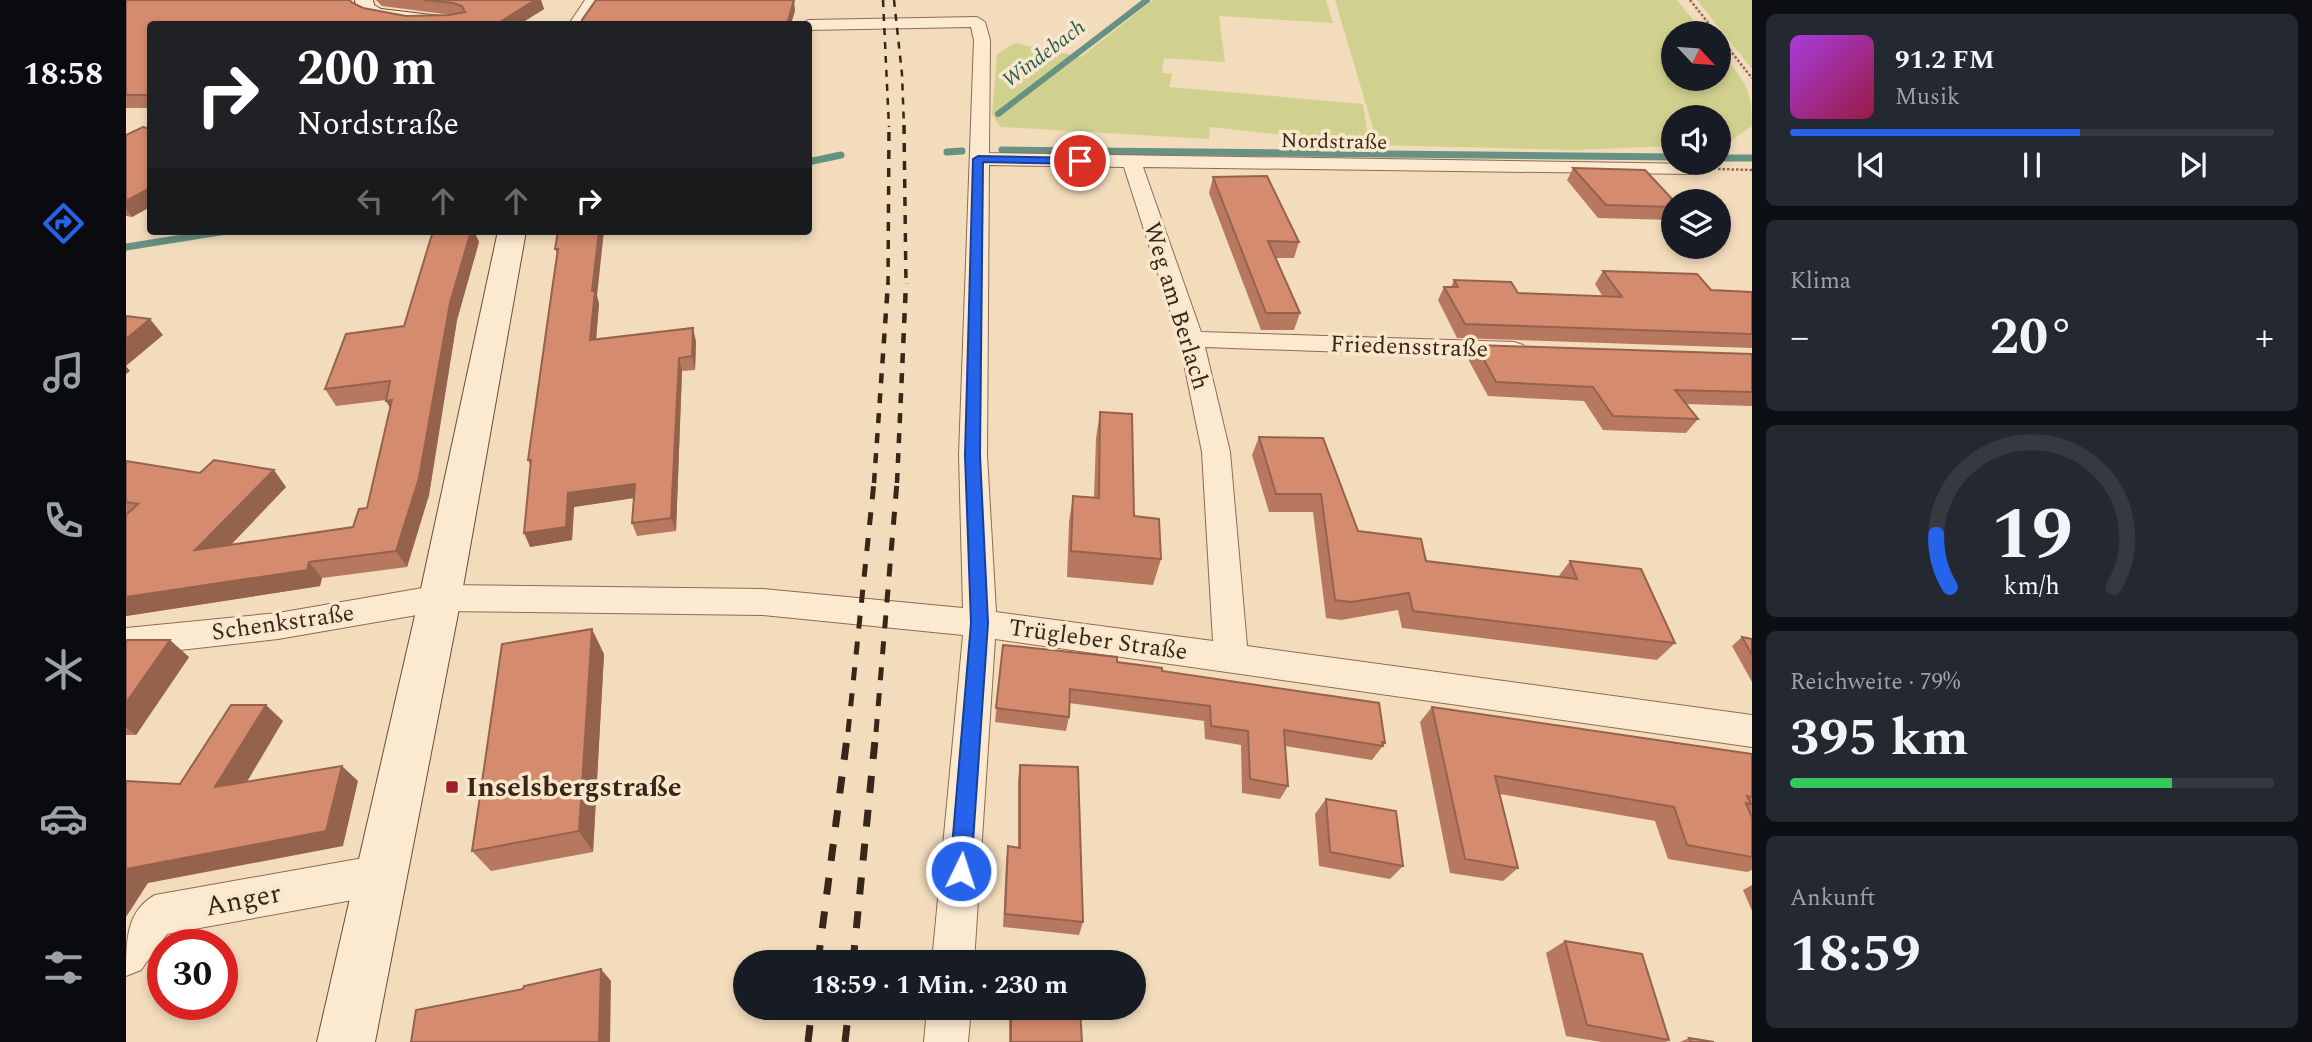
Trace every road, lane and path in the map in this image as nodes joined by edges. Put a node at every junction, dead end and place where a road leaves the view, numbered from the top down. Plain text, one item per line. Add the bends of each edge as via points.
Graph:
1 (592, 0) edge
2 (1690, 0) edge
3 (357, 3) edge
4 (433, 21) edge
5 (578, 21) edge
6 (812, 25) edge
7 (1752, 78) edge
8 (978, 159) junction
9 (1132, 162) junction
10 (1661, 168) edge
11 (511, 235) edge
12 (1191, 339) junction
13 (1533, 351) edge
14 (440, 598) junction
15 (980, 623) junction
16 (126, 642) edge
17 (1231, 660) junction
18 (1752, 731) edge
19 (380, 875) junction
20 (954, 950) edge
21 (126, 955) edge
22 (948, 1020) edge
23 (346, 1042) edge
24 (946, 1042) edge

1 - 5 street
2 - 7 path
3 - 4 street via 376,14
6 - 8 street via 977,22 982,40
8 - 9 street, Nordstraße
8 - 15 street via 973,455
9 - 10 street, Nordstraße
9 - 12 street, Weg am Berlach
11 - 14 street
12 - 13 street, Friedensstraße
12 - 17 street, Weg am Berlach via 1216,452
14 - 15 street, Trügleber Straße via 763,602
14 - 16 street, Schenkstraße via 278,626
14 - 19 street
15 - 17 street, Trügleber Straße
15 - 20 street
17 - 18 street, Trügleber Straße
19 - 21 street, Anger via 155,916
19 - 23 street
22 - 24 street

